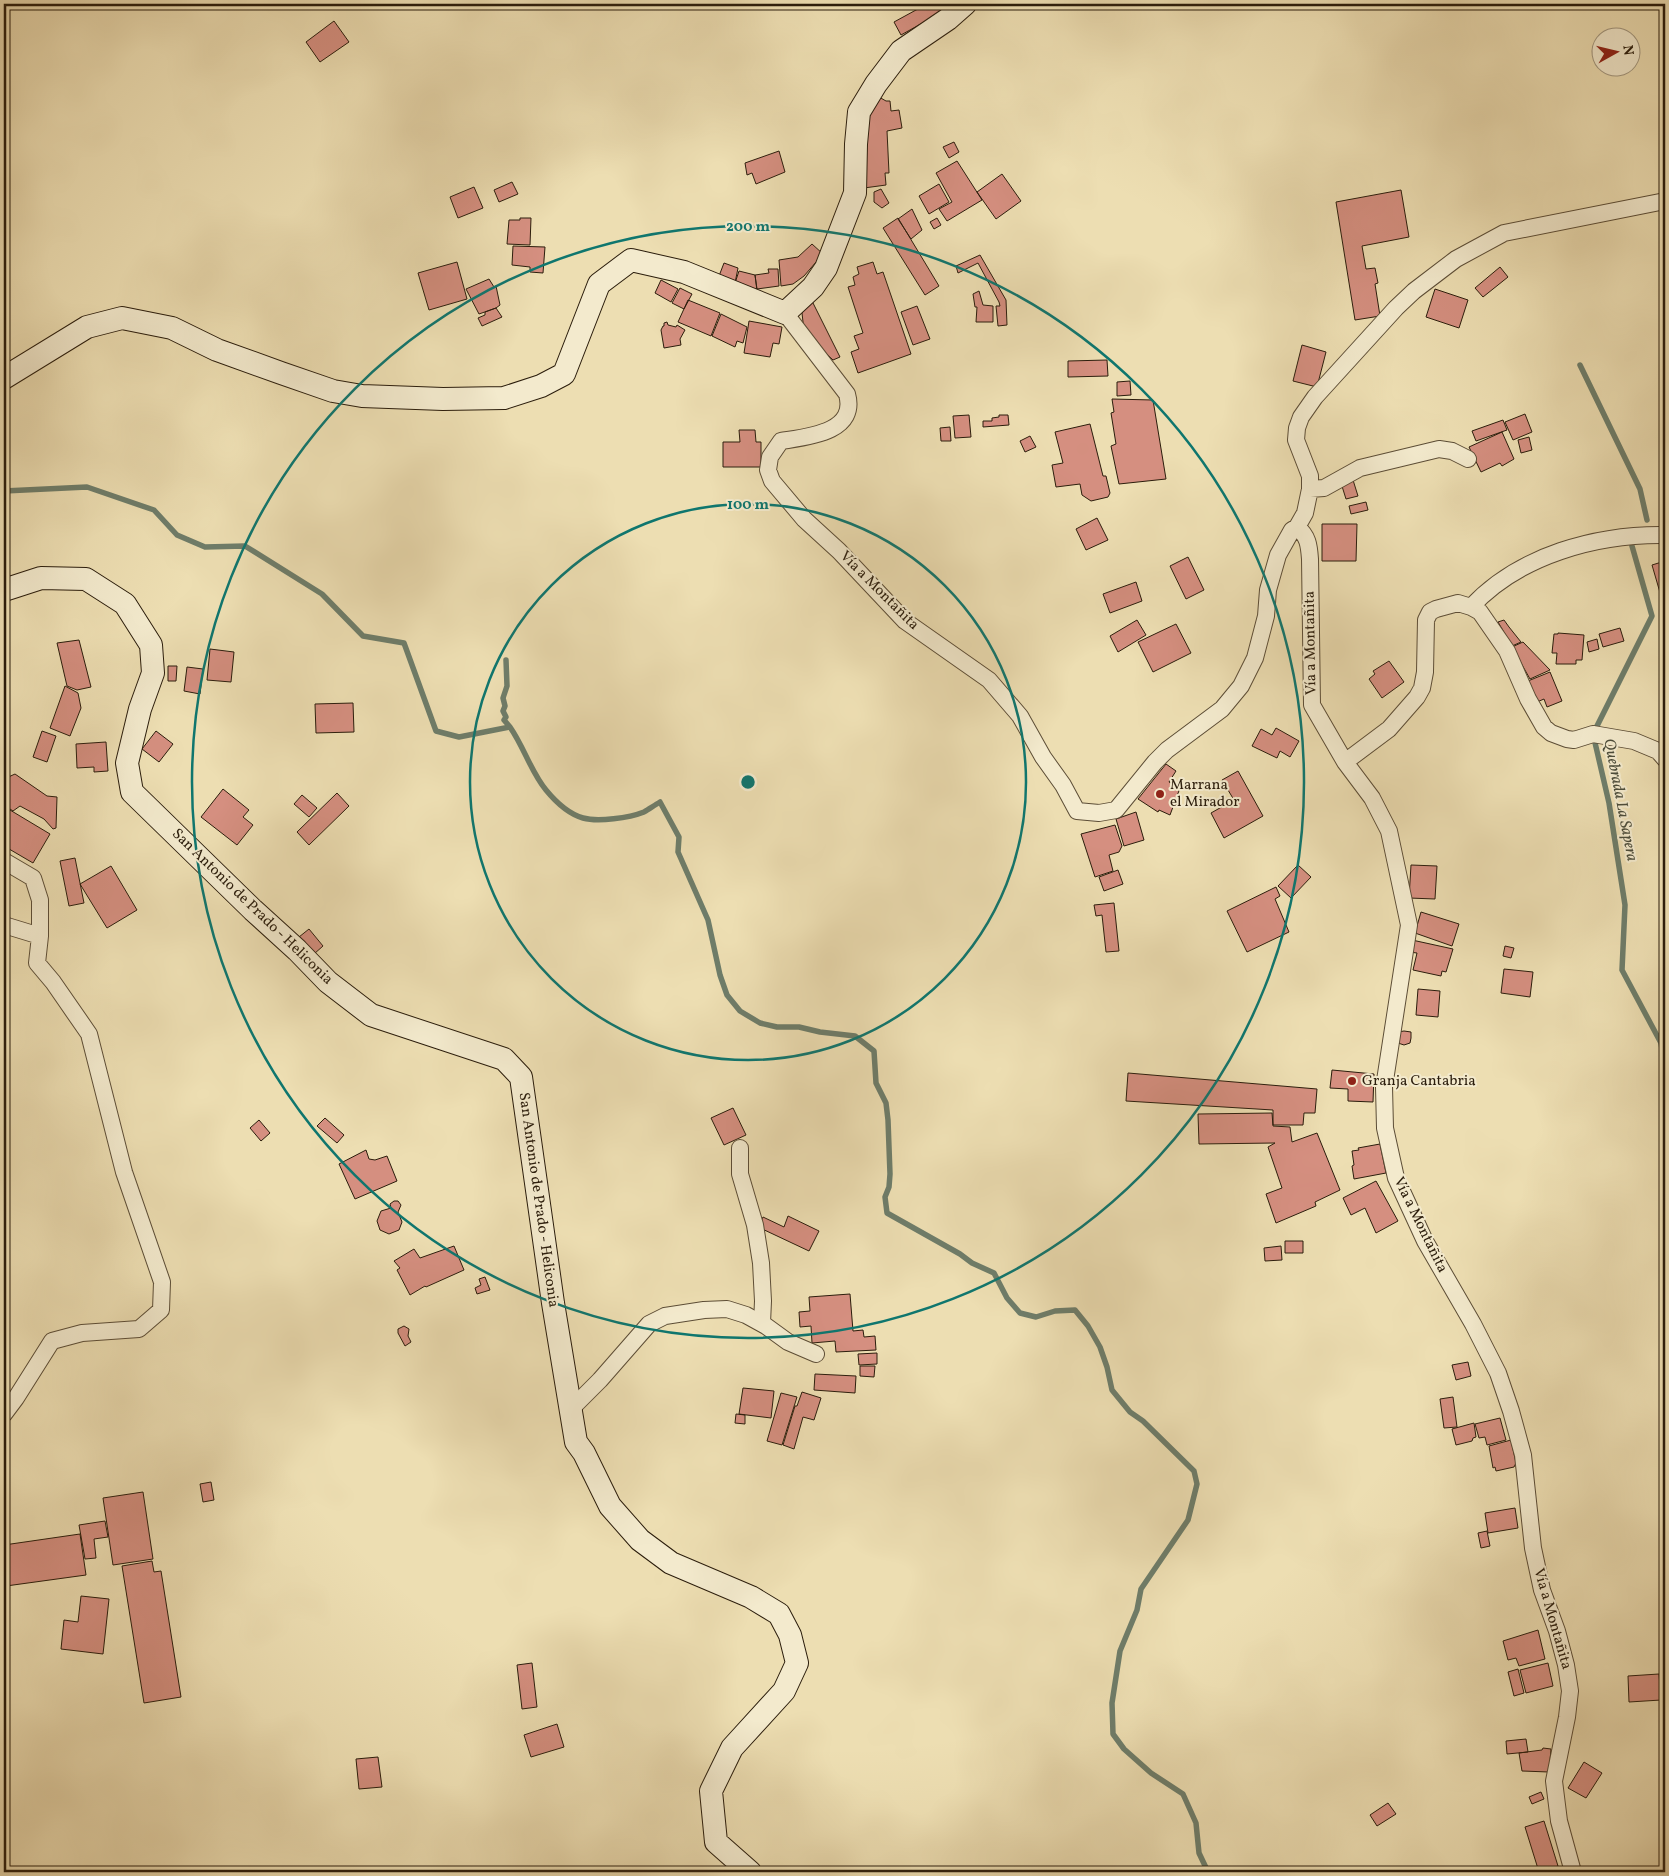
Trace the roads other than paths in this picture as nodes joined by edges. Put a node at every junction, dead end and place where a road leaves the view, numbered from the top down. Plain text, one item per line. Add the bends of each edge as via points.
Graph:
1 (966, 4) edge
2 (1665, 200) edge
3 (785, 313) junction
4 (4, 378) edge
5 (1468, 459) dead end
6 (1310, 489) junction
7 (1297, 527) junction
8 (1665, 535) edge
9 (4, 590) edge
10 (1471, 607) junction
11 (1665, 760) edge
12 (1345, 762) junction
13 (4, 860) edge
14 (4, 926) edge
15 (40, 936) junction
16 (740, 1148) dead end
17 (762, 1324) junction
18 (816, 1354) dead end
19 (571, 1409) junction
20 (4, 1414) edge
21 (750, 1872) edge
22 (1572, 1872) edge

1 - 3 street via 901,51 876,84 860,112 855,193 826,268 814,287
2 - 6 street via 1504,234 1479,245 1433,275 1396,308 1315,397 1301,417 1296,440 1310,476
3 - 4 street via 684,272 631,260 599,284 564,374 541,386 504,398 442,399 333,392 216,350 172,328 122,318 87,327
3 - 7 street, Vía a Montañita via 848,394 849,406 843,419 832,430 780,441 770,458 768,470 772,482 905,621 989,680 1020,716 1077,811 1116,810 1167,750 1222,709 1241,686 1257,650 1278,555
5 - 6 street via 1439,449 1360,468 1324,488
6 - 7 street via 1305,513
7 - 12 street, Vía a Montañita via 1308,542 1312,705
8 - 10 street via 1640,535 1582,544 1538,560 1512,574
9 - 19 street, San Antonio de Prado - Heliconia via 41,578 86,579 125,604 151,645 153,672 127,763 132,792 328,982 371,1015 504,1059 521,1077
10 - 11 street via 1480,612 1507,651 1528,700 1551,733 1574,740 1593,734 1634,741 1658,751
10 - 12 street via 1458,603 1430,612 1426,620 1422,688 1389,729
12 - 22 street, Vía a Montañita via 1372,798 1389,831 1409,925 1384,1087 1385,1128 1396,1178 1425,1241 1498,1373 1523,1455 1533,1548 1542,1590 1566,1665 1570,1691 1554,1781 1559,1821
13 - 15 street via 33,878 40,900
14 - 15 street
15 - 20 street via 36,962 89,1034 124,1172 162,1282 160,1310 139,1329 82,1333 52,1341
16 - 17 street via 740,1174 755,1225 761,1263
17 - 18 street via 788,1342
17 - 19 street via 726,1309 665,1316 649,1324
19 - 21 street, San Antonio de Prado - Heliconia via 576,1442 610,1506 640,1540 671,1563 751,1596 779,1614 790,1635 797,1663 784,1691 732,1748 711,1791 716,1842

